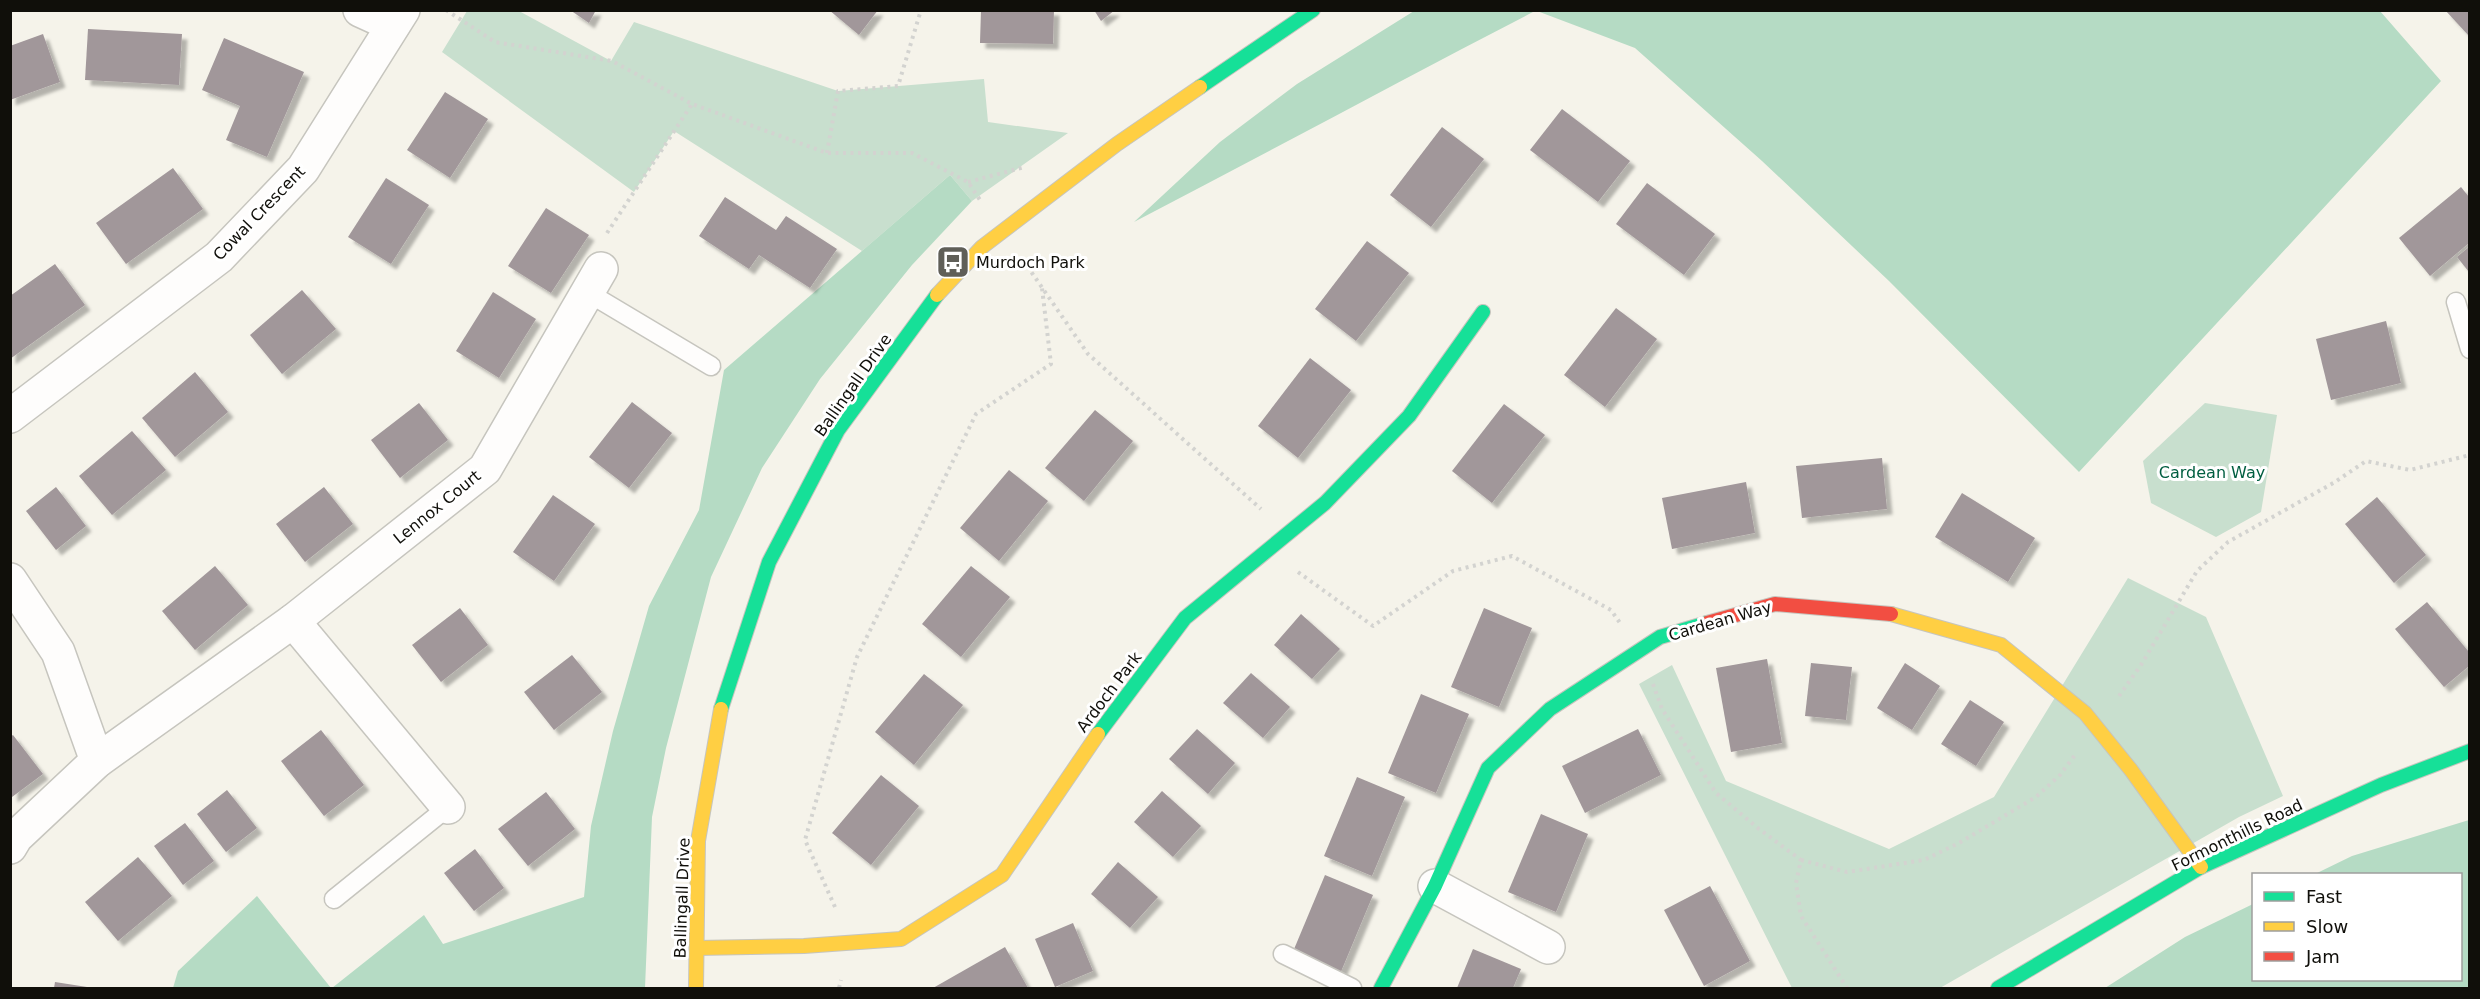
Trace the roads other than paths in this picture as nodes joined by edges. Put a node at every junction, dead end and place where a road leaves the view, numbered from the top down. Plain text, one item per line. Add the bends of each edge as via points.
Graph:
1 (360, 10) edge
2 (1313, 10) edge
3 (398, 18) edge
4 (594, 280) joint
5 (2456, 302) dead end
6 (1483, 312) dead end
7 (2469, 349) edge
8 (711, 366) dead end
9 (10, 416) edge
10 (10, 580) edge
11 (293, 621) junction
12 (2469, 751) edge
13 (97, 761) junction
14 (448, 807) joint
15 (10, 847) edge
16 (2201, 867) junction
17 (1435, 886) junction
18 (334, 899) dead end
19 (1548, 947) dead end
20 (697, 948) junction
21 (1283, 954) dead end
22 (696, 988) edge
23 (1352, 988) edge
24 (1381, 988) edge
25 (1998, 988) edge

1 - 3 street
2 - 20 street, Ballingall Drive via 1117,144 982,247 939,292 838,430 769,562 721,708 698,841
3 - 9 street, Cowal Crescent via 303,169 219,257
4 - 8 lane
4 - 11 street, Lennox Court via 485,469
5 - 7 lane
6 - 20 street, Ardoch Park via 1409,416 1325,503 1185,618 1079,759 1002,875 901,939
10 - 13 street via 58,652
11 - 13 street, Lennox Court
11 - 14 street
12 - 16 street, Formonthills Road via 2380,785
13 - 15 street, Lennox Court
14 - 18 lane
16 - 17 street, Cardean Way via 2085,713 2001,645 1896,614 1775,604 1660,637 1550,709 1488,768
16 - 25 street, Formonthills Road
17 - 19 street
17 - 24 street, Cardean Way
20 - 22 street, Ballingall Drive
21 - 23 lane

